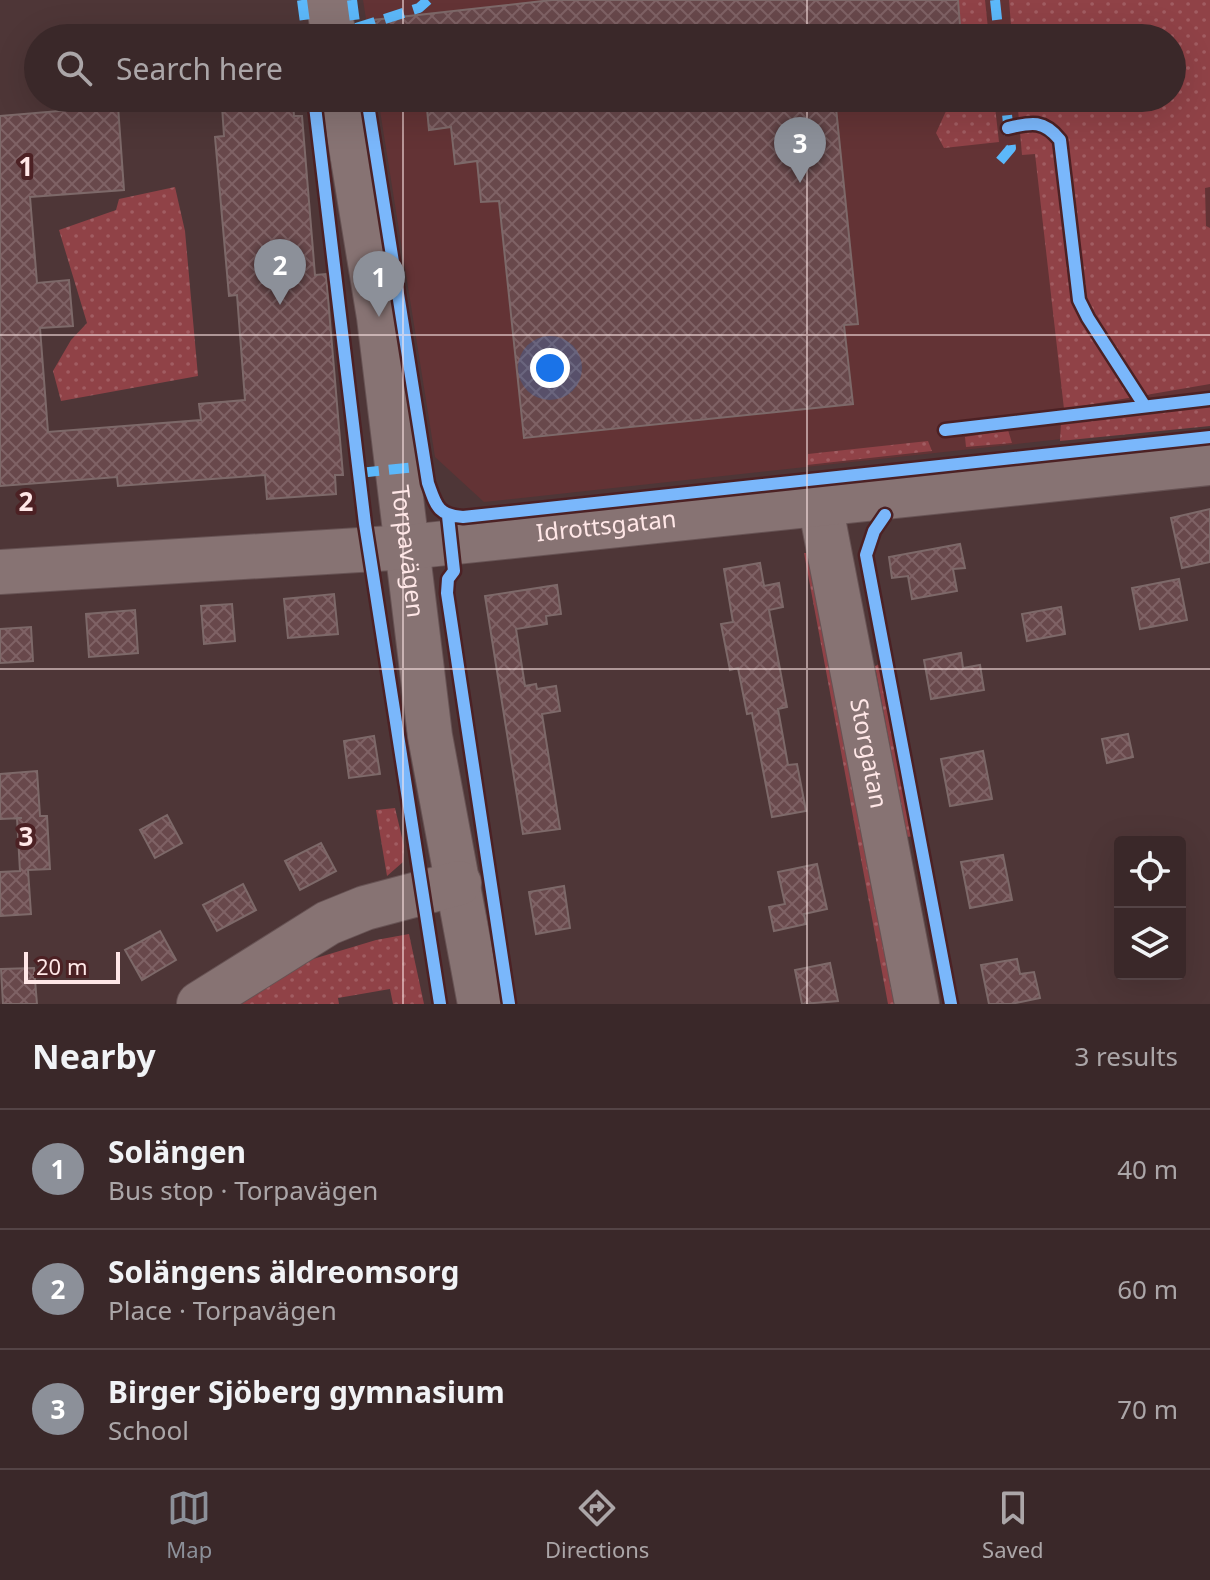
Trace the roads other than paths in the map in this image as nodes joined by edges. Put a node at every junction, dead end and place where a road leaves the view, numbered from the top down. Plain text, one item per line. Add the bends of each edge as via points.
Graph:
1 (328, 0) edge
2 (332, 24) edge
3 (345, 112) edge
4 (1210, 463) edge
5 (820, 504) junction
6 (408, 547) junction
7 (0, 572) edge
8 (459, 883) junction
9 (199, 1004) edge
10 (480, 1004) edge
11 (917, 1004) edge

1 - 2 street
3 - 6 street, Torpavägen via 379,317
4 - 5 street, Idrottsgatan
5 - 6 street, Idrottsgatan
5 - 11 street, Storgatan
6 - 7 street, Idrottsgatan
6 - 8 street, Torpavägen via 430,736
8 - 9 street via 328,923
8 - 10 street, Torpavägen

